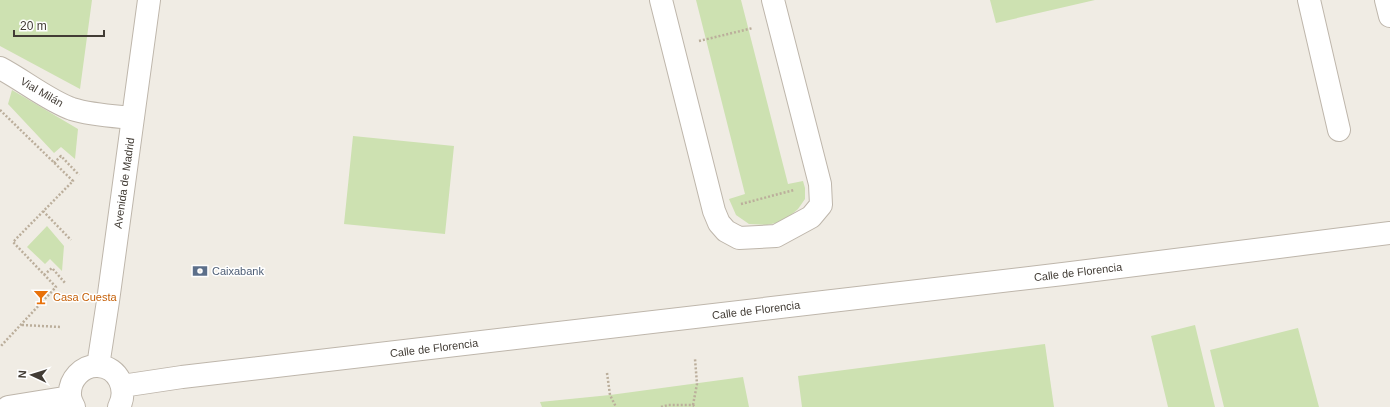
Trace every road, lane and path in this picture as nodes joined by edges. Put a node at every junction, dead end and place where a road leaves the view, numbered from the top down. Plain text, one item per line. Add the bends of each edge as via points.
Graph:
1 (149, 0) edge
2 (661, 0) edge
3 (773, 0) edge
4 (1309, 0) edge
5 (1386, 0) edge
6 (1390, 16) edge
7 (779, 22) junction
8 (673, 47) junction
9 (0, 68) edge
10 (0, 110) edge
11 (133, 118) junction
12 (1339, 130) dead end
13 (54, 163) junction
14 (80, 176) dead end
15 (820, 184) junction
16 (43, 211) junction
17 (714, 211) junction
18 (1390, 233) edge
19 (72, 240) dead end
20 (44, 275) junction
21 (66, 284) dead end
22 (22, 325) junction
23 (61, 327) dead end
24 (0, 347) edge
25 (695, 359) dead end
26 (98, 366) junction
27 (607, 373) dead end
28 (122, 386) junction
29 (72, 402) edge
30 (694, 406) edge
31 (8, 407) edge
32 (119, 407) edge
33 (616, 407) edge
34 (661, 407) edge

1 - 11 street, Avenida de Madrid
2 - 8 street
3 - 7 street
4 - 12 street
5 - 6 street
7 - 8 path
7 - 15 street
8 - 17 street
9 - 11 street, Vial Milán via 72,109
10 - 13 path
11 - 26 street, Avenida de Madrid
13 - 14 path via 61,156
13 - 16 path via 73,181
15 - 17 path
15 - 17 street via 821,205 811,218 776,236 739,238 726,231
16 - 19 path
16 - 20 path via 13,242
18 - 28 street, Calle de Florencia
20 - 21 path via 52,268
20 - 22 path via 56,287
22 - 23 path
22 - 24 path
25 - 30 path via 697,384
26 - 28 street via 109,369 118,376
26 - 29 street via 80,371 74,378 70,387
27 - 33 path via 610,395
28 - 32 street via 123,396
29 - 31 street
30 - 34 path

